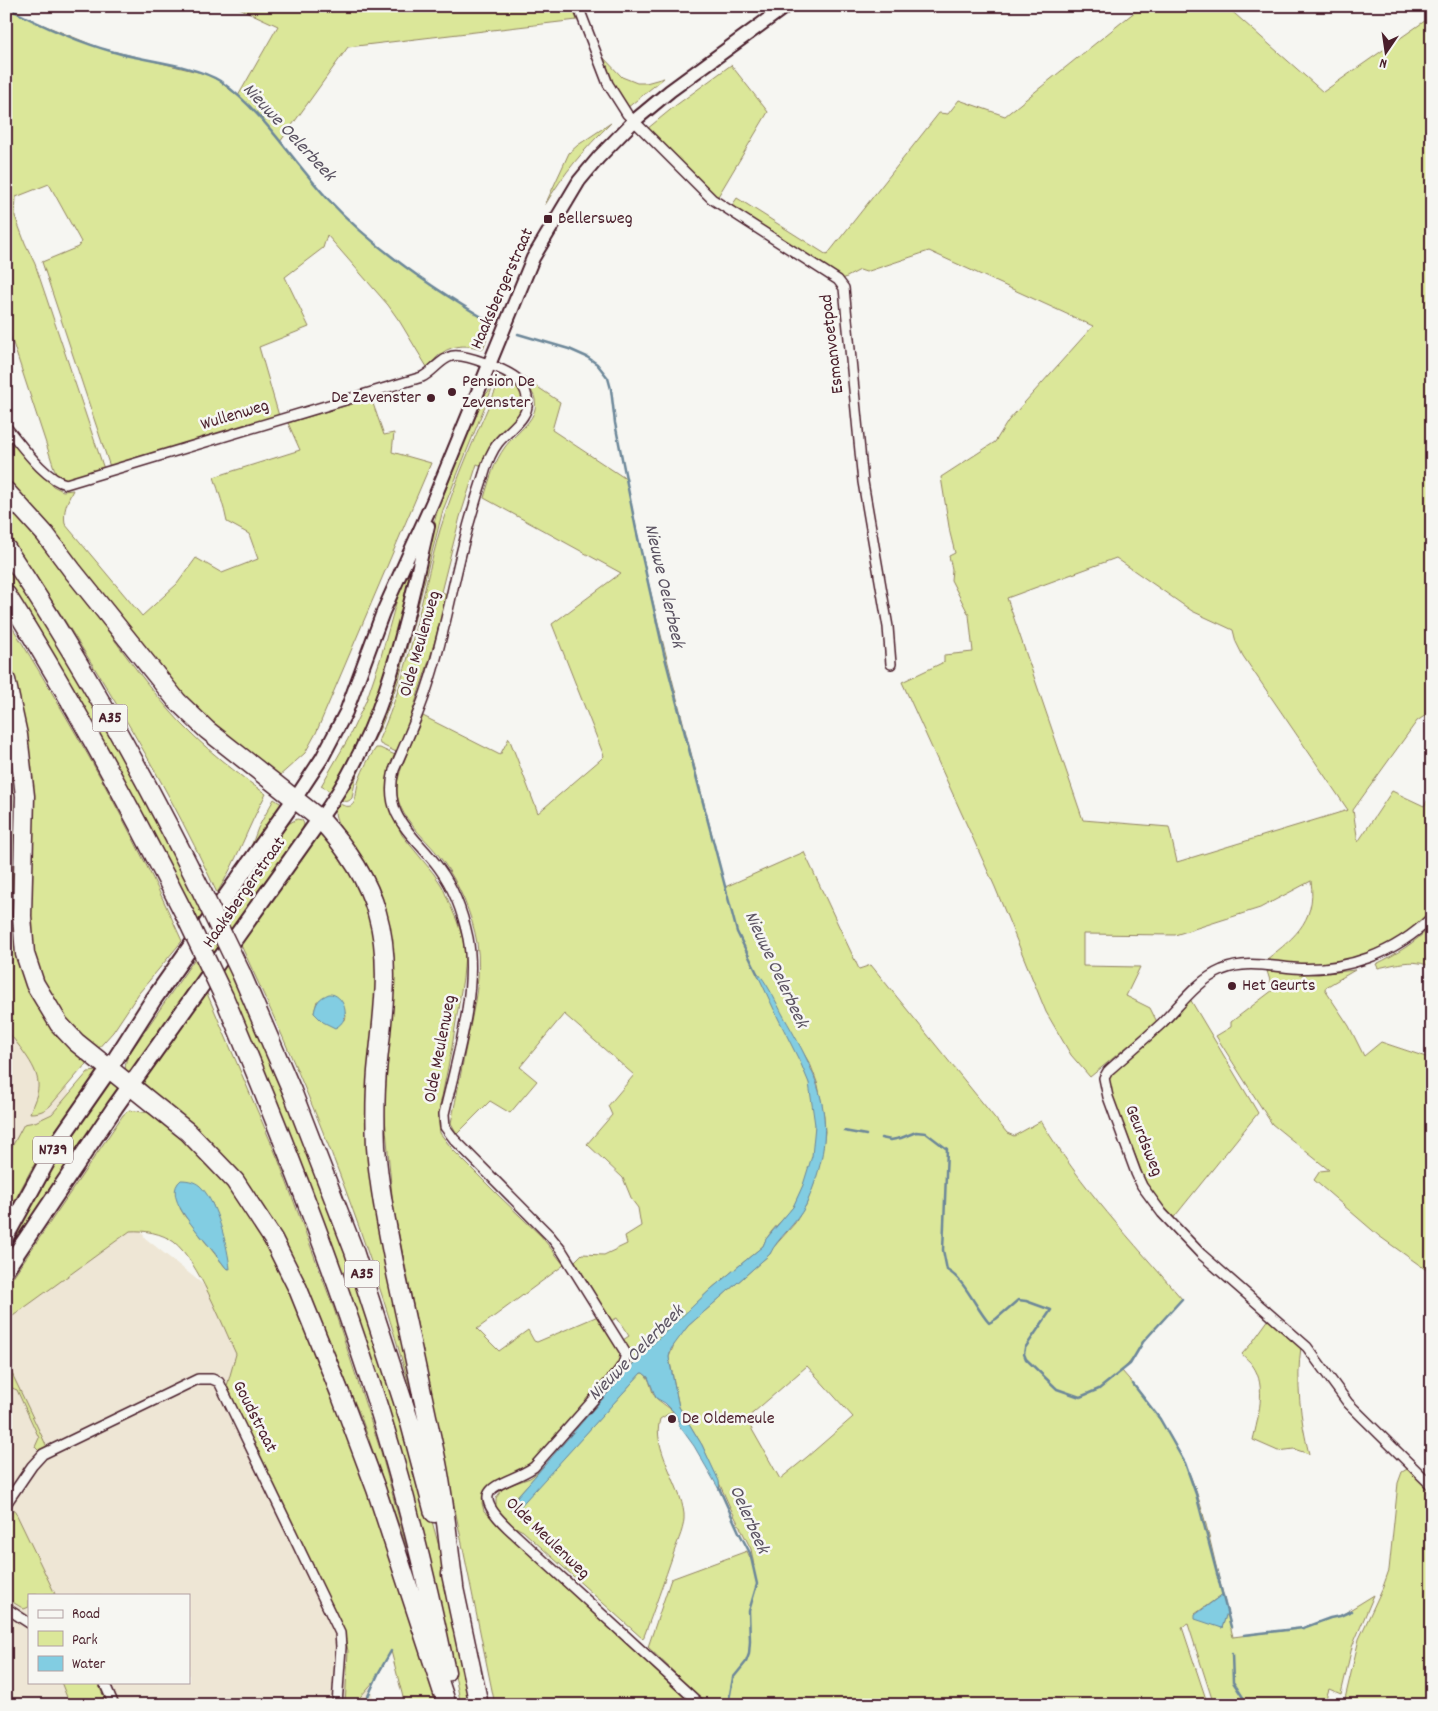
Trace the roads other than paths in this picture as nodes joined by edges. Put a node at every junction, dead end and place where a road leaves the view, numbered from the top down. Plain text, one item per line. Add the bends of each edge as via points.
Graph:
1 (578, 6) edge
2 (786, 6) edge
3 (634, 121) junction
4 (489, 365) junction
5 (6, 427) edge
6 (6, 491) edge
7 (433, 501) junction
8 (6, 548) edge
9 (6, 594) edge
10 (891, 664) dead end
11 (6, 680) edge
12 (295, 798) junction
13 (320, 819) junction
14 (1432, 917) edge
15 (109, 1069) junction
16 (130, 1086) junction
17 (6, 1236) edge
18 (6, 1269) edge
19 (1432, 1486) edge
20 (6, 1504) edge
21 (454, 1586) junction
22 (6, 1608) edge
23 (28, 1622) edge
24 (105, 1684) edge
25 (114, 1705) edge
26 (337, 1705) edge
27 (447, 1705) edge
28 (453, 1705) edge
29 (480, 1705) edge
30 (701, 1705) edge

1 - 3 street via 612,93
2 - 3 main road, Haaksbergerstraat / N739
3 - 4 main road, Haaksbergerstraat / N739 via 579,181 533,258
3 - 10 street, Esmanvoetpad via 712,199 838,280 844,288 863,482 888,627
4 - 5 street, Wullenweg via 452,356 422,377 66,484 46,473
4 - 7 main road, Haaksbergerstraat / N739
4 - 30 street, Olde Meulenweg via 516,378 526,393 528,403 520,421 499,441 488,462 468,524 428,686 394,770 393,803 402,824 448,883 468,940 469,992 444,1114 445,1127 562,1251 626,1357 611,1380 534,1467 490,1490 489,1505 494,1515
6 - 12 highway, A35 via 45,534 177,701 230,749
7 - 12 main road, Haaksbergerstraat / N739 via 383,612 346,712 322,758
7 - 13 main road, Haaksbergerstraat / N739 via 402,640 384,698 362,748
8 - 21 highway, A35, bridge via 79,663 132,757 241,973 292,1091 354,1251 410,1422
9 - 28 highway, A35, bridge via 130,806 224,997 279,1127 368,1374 418,1551
11 - 15 highway via 18,734 25,796 22,916 25,954 35,984 59,1024
12 - 13 highway, A35
12 - 15 main road, Haaksbergerstraat / N739 via 164,984
13 - 16 main road, Haaksbergerstraat / N739
13 - 21 highway, A35 via 358,867 381,928 385,979 376,1147 398,1280 437,1465
14 - 19 street, Geurdsweg via 1418,932 1398,944 1346,965 1315,969 1258,964 1222,970 1201,983 1104,1078 1136,1173 1162,1214 1201,1254 1306,1347 1348,1403
15 - 16 highway
15 - 17 main road, Haaksbergerstraat / N739 via 56,1145
16 - 18 main road, Haaksbergerstraat / N739
16 - 27 highway via 188,1132 235,1181 273,1239 298,1289 376,1489
20 - 26 street, Goudstraat via 43,1454 198,1379 219,1382 340,1633
21 - 29 highway, A35
22 - 23 street
24 - 25 street

